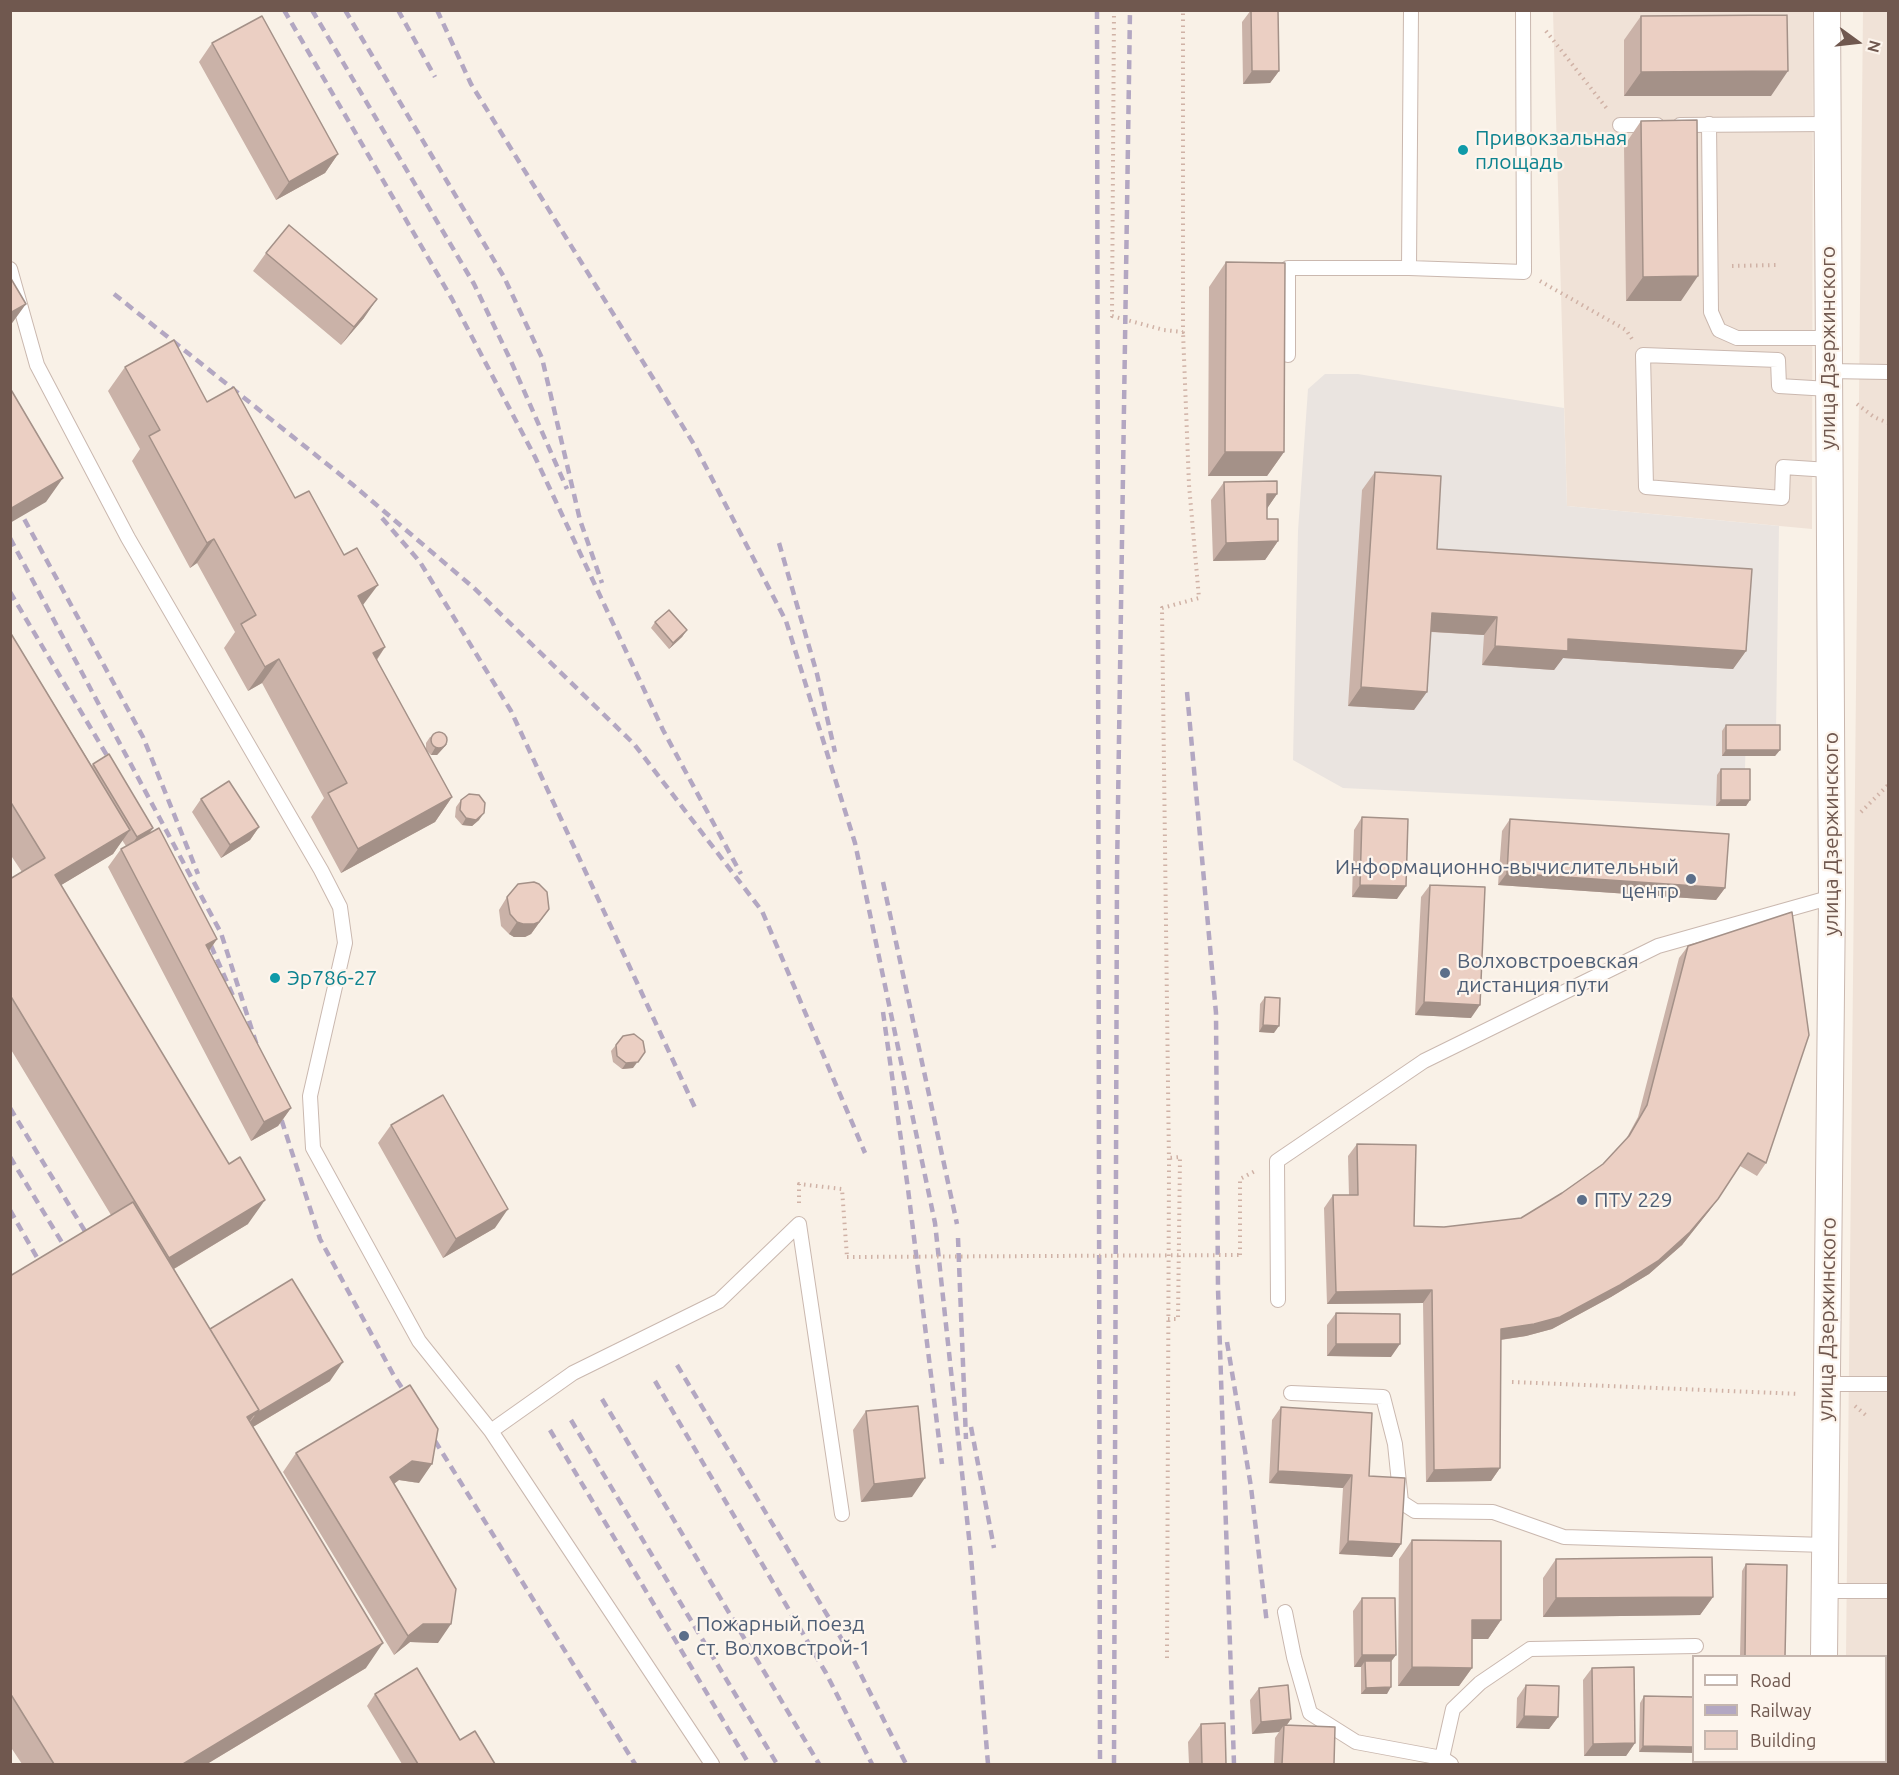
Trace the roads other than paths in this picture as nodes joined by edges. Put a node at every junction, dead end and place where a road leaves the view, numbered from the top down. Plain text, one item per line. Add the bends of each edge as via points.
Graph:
1 (1411, 10) edge
2 (1523, 10) edge
3 (1827, 10) edge
4 (1709, 124) junction
5 (1828, 124) junction
6 (1620, 125) road end
7 (1409, 268) junction
8 (10, 269) edge
9 (1828, 338) junction
10 (1288, 355) dead end
11 (1888, 372) edge
12 (1828, 380) junction
13 (1829, 470) junction
14 (1832, 897) junction
15 (1278, 1300) dead end
16 (1827, 1383) junction
17 (1888, 1384) edge
18 (1291, 1394) dead end
19 (491, 1431) junction
20 (842, 1515) dead end
21 (1826, 1545) junction
22 (1825, 1591) junction
23 (1888, 1591) edge
24 (1285, 1612) dead end
25 (1696, 1646) dead end
26 (1824, 1655) edge
27 (1447, 1761) edge
28 (711, 1764) edge

1 - 7 lane
2 - 7 lane via 1524,272
3 - 5 street, улица Дзержинского
4 - 5 lane
4 - 6 lane
4 - 9 lane via 1711,312 1719,330 1737,338
5 - 9 street, улица Дзержинского
7 - 10 lane via 1288,268
8 - 19 lane via 37,365 128,538 340,907 345,943 310,1096 313,1148 419,1341
9 - 12 street, улица Дзержинского
11 - 12 lane
12 - 13 street, улица Дзержинского
12 - 13 lane via 1779,386 1778,360 1643,355 1646,487 1782,498 1783,467
13 - 14 street, улица Дзержинского
14 - 15 lane via 1658,946 1424,1061 1276,1161
14 - 16 street, улица Дзержинского
16 - 17 lane
16 - 21 street, улица Дзержинского
18 - 21 lane via 1383,1397 1395,1444 1401,1502 1415,1511 1493,1512 1564,1537
19 - 20 lane via 573,1373 719,1301 799,1224
19 - 28 lane
21 - 22 street, улица Дзержинского
22 - 23 lane
22 - 26 street, улица Дзержинского
24 - 27 lane via 1310,1713 1356,1742
25 - 27 lane via 1530,1649 1480,1683 1453,1709

